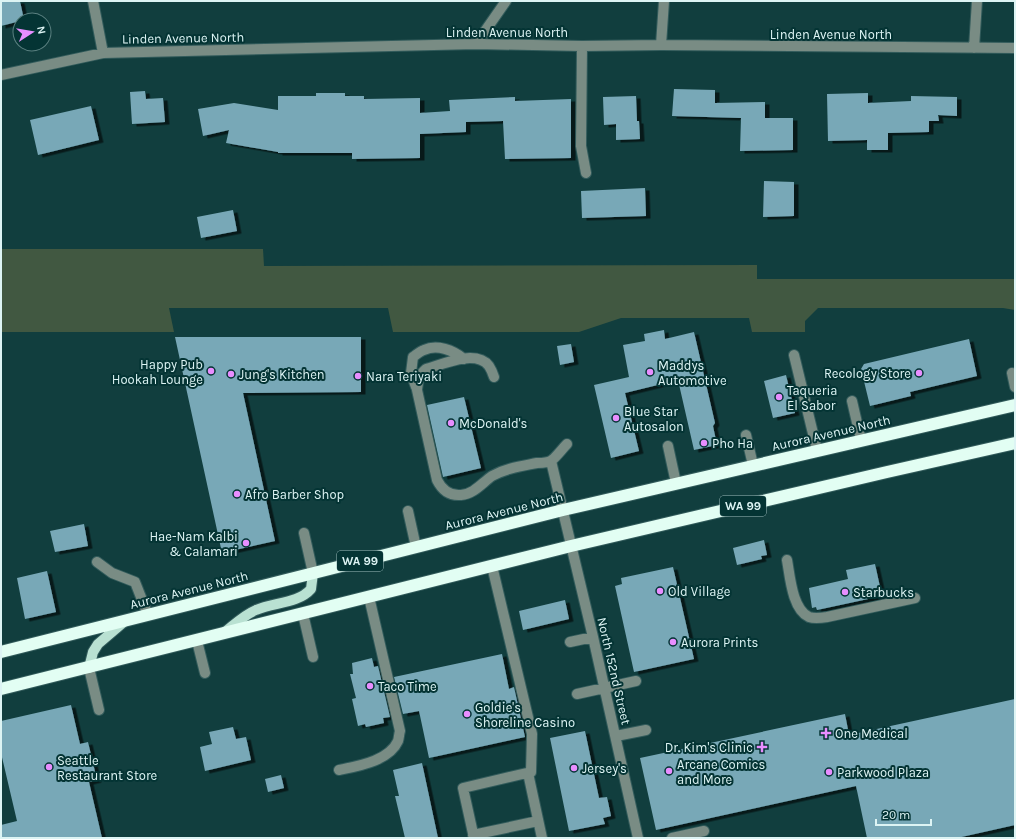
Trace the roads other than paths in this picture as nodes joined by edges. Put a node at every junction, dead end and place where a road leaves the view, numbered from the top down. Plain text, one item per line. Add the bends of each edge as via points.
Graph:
1 (93, 1) edge
2 (506, 1) edge
3 (664, 1) edge
4 (977, 1) edge
5 (476, 44) junction
6 (661, 45) junction
7 (582, 46) junction
8 (974, 48) junction
9 (1015, 48) edge
10 (103, 53) junction
11 (1, 75) edge
12 (586, 173) dead end
13 (794, 355) dead end
14 (464, 359) junction
15 (1012, 373) dead end
16 (494, 378) dead end
17 (1015, 387) edge
18 (417, 390) junction
19 (852, 401) dead end
20 (1015, 405) edge
21 (746, 435) dead end
22 (861, 440) junction
23 (1015, 443) edge
24 (567, 444) dead end
25 (668, 446) dead end
26 (816, 450) junction
27 (551, 461) junction
28 (753, 465) junction
29 (676, 483) junction
30 (563, 510) junction
31 (408, 511) dead end
32 (304, 532) dead end
33 (572, 546) junction
34 (416, 547) junction
35 (786, 560) dead end
36 (98, 562) dead end
37 (492, 566) junction
38 (313, 573) junction
39 (369, 597) junction
40 (914, 598) dead end
41 (303, 614) junction
42 (148, 615) junction
43 (125, 621) junction
44 (222, 635) junction
45 (593, 637) junction
46 (197, 641) junction
47 (570, 642) dead end
48 (1, 652) edge
49 (313, 657) dead end
50 (89, 668) junction
51 (205, 673) dead end
52 (636, 681) dead end
53 (604, 688) junction
54 (1, 689) edge
55 (577, 694) dead end
56 (99, 710) dead end
57 (646, 730) dead end
58 (616, 736) junction
59 (339, 770) dead end
60 (528, 773) junction
61 (538, 821) junction
62 (704, 831) dead end
63 (474, 837) edge
64 (542, 838) edge
65 (638, 838) edge
66 (672, 838) edge

1 - 10 street
2 - 5 street
3 - 6 street
4 - 8 street
5 - 7 street, Linden Avenue North
5 - 10 street, Linden Avenue North
6 - 7 street, Linden Avenue North
6 - 8 street, Linden Avenue North
7 - 12 street via 581,146
8 - 9 street, Linden Avenue North
10 - 11 street, Linden Avenue North
13 - 26 street
14 - 16 street via 477,358 484,361
14 - 18 street via 426,369 418,380
14 - 18 street via 457,353 440,348 424,350 413,357 411,373
15 - 17 street
18 - 27 street via 437,480 446,492 462,495 472,492 492,476 514,467
19 - 22 street
20 - 22 highway, Aurora Avenue North / WA 99
21 - 28 street
22 - 26 highway, Aurora Avenue North / WA 99
23 - 33 highway, WA 99
24 - 27 street
25 - 29 street
26 - 28 highway, Aurora Avenue North / WA 99
27 - 30 street, North 152nd Street
28 - 29 highway, Aurora Avenue North / WA 99
29 - 30 highway, Aurora Avenue North / WA 99
30 - 33 street, North 152nd Street
30 - 34 highway, Aurora Avenue North / WA 99
31 - 34 street
32 - 38 street
33 - 37 highway, WA 99
33 - 45 street, North 152nd Street
34 - 38 highway, Aurora Avenue North / WA 99
35 - 40 street via 795,599 808,616 827,617
36 - 42 street via 112,573 135,582
37 - 39 highway, WA 99
37 - 60 street via 532,734 531,772
38 - 42 highway, Aurora Avenue North / WA 99
38 - 44 main road via 311,589 303,596 255,610
39 - 41 highway, WA 99
39 - 59 street via 400,731 398,741 383,755 370,763
41 - 44 highway, WA 99
41 - 49 street
42 - 43 highway, Aurora Avenue North / WA 99
43 - 48 highway, Aurora Avenue North / WA 99
43 - 50 main road via 98,644 92,652
44 - 46 highway, WA 99
45 - 47 street
45 - 53 street, North 152nd Street
46 - 50 highway, WA 99
46 - 51 street
50 - 54 highway, WA 99
50 - 56 street
52 - 53 street
53 - 55 street
53 - 58 street, North 152nd Street
57 - 58 street
58 - 65 street, North 152nd Street
60 - 61 street
60 - 63 street via 463,788
61 - 63 street
61 - 64 street
62 - 66 street

